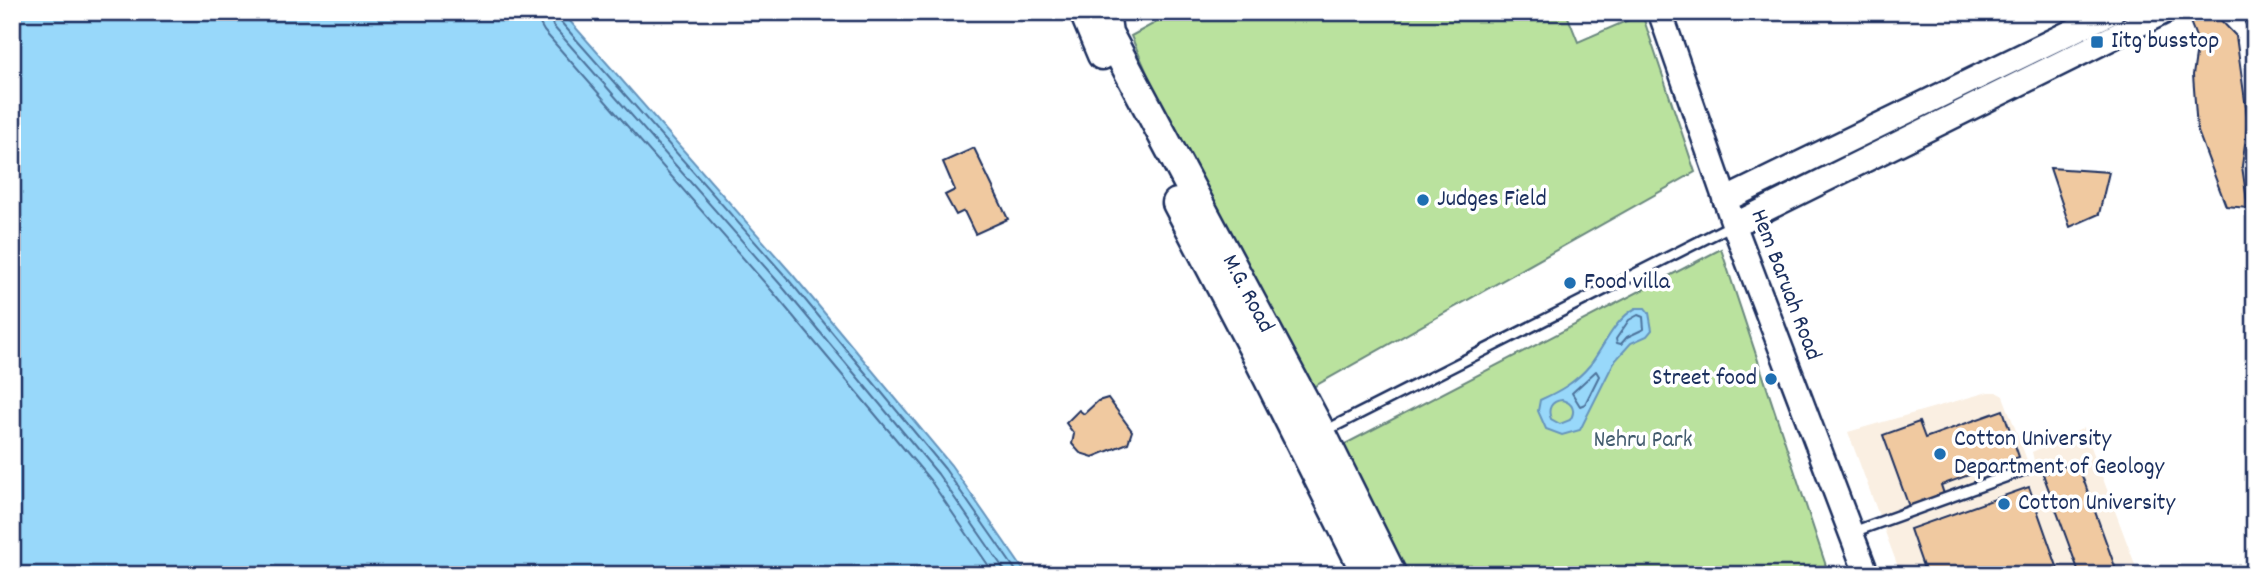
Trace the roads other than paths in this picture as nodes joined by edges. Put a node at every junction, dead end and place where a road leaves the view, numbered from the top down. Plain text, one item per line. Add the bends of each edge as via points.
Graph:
1 (1660, 12) edge
2 (2112, 12) edge
3 (2164, 12) edge
4 (2254, 12) edge
5 (1100, 13) edge
6 (2255, 19) edge
7 (1725, 200) junction
8 (1734, 225) junction
9 (1321, 432) junction
10 (2027, 469) dead end
11 (1851, 533) junction
12 (1367, 575) edge
13 (1392, 575) edge
14 (1867, 575) edge

1 - 7 street, Hem Baruah Road
2 - 7 street
3 - 8 street
4 - 6 street
5 - 9 main road, M.G. Road
5 - 12 main road via 1121,94
7 - 8 street, Hem Baruah Road
8 - 9 lane
8 - 11 street, Hem Baruah Road
9 - 13 main road, M.G. Road
10 - 11 lane
11 - 14 street, Hem Baruah Road

